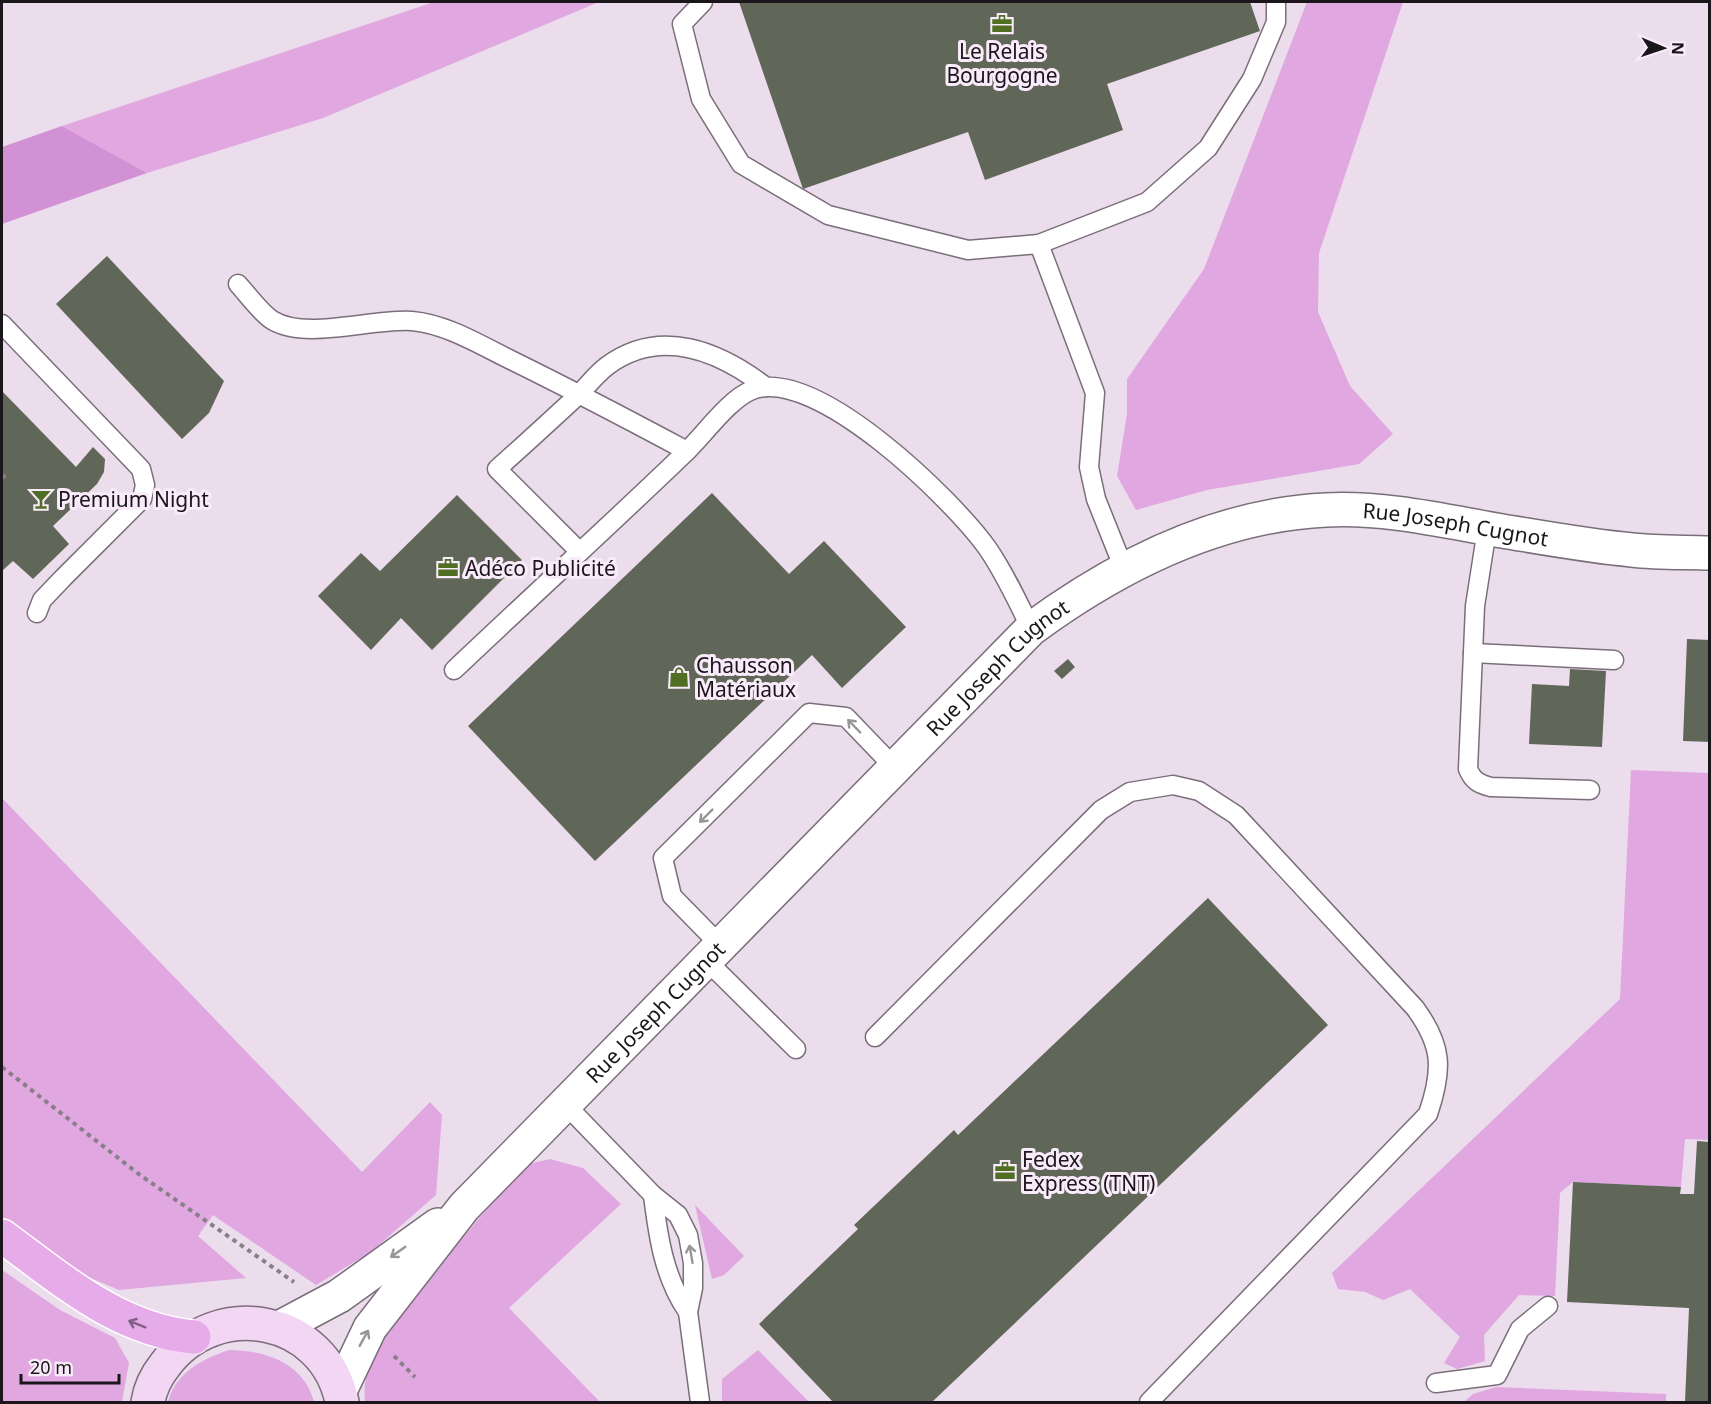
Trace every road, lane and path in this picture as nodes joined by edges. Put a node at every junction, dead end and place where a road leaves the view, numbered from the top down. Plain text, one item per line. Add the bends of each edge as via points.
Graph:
1 (703, 2) edge
2 (1276, 2) edge
3 (1039, 244) junction
4 (238, 284) dead end
5 (2, 324) edge
6 (766, 387) junction
7 (579, 394) junction
8 (687, 451) junction
9 (7, 474) dead end
10 (2, 478) edge
11 (1487, 529) junction
12 (579, 551) junction
13 (1710, 553) edge
14 (1124, 569) junction
15 (37, 613) dead end
16 (1031, 629) junction
17 (1473, 653) junction
18 (1614, 660) dead end
19 (454, 670) dead end
20 (895, 768) junction
21 (1590, 790) dead end
22 (713, 952) junction
23 (875, 1037) dead end
24 (796, 1048) dead end
25 (2, 1067) edge
26 (564, 1103) junction
27 (653, 1195) junction
28 (464, 1207) junction
29 (2, 1236) edge
30 (339, 1296) junction
31 (1548, 1306) dead end
32 (688, 1312) junction
33 (279, 1328) junction
34 (194, 1336) junction
35 (1436, 1383) dead end
36 (341, 1397) edge
37 (148, 1402) edge
38 (700, 1402) edge
39 (1149, 1402) edge

1 - 3 lane via 682,24 701,99 741,164 828,215 968,250
2 - 3 lane via 1276,22 1252,79 1208,147 1147,202
3 - 14 lane via 1095,393 1089,467 1096,499
4 - 7 lane via 272,320 290,327 413,321 471,340
5 - 15 lane via 141,469 146,485 142,500 42,600
6 - 7 lane via 716,355 681,346 653,347 629,353 614,362
6 - 8 lane via 751,390 738,399
6 - 16 lane via 805,396 838,411 880,439 988,548
7 - 8 lane
7 - 12 lane via 497,469
8 - 12 lane
9 - 10 path
11 - 13 street, Rue Joseph Cugnot via 1634,550
11 - 14 street, Rue Joseph Cugnot via 1388,512 1328,510 1275,515 1166,548
11 - 17 lane
12 - 19 lane
14 - 16 street, Rue Joseph Cugnot via 1077,595
16 - 20 street, Rue Joseph Cugnot
17 - 18 lane
17 - 21 lane via 1468,769 1472,778 1491,787
20 - 22 street, Rue Joseph Cugnot
20 -> 22 lane via 846,717 810,713 663,858 672,896
22 - 24 lane
22 - 26 street, Rue Joseph Cugnot
23 - 39 lane via 1101,810 1130,792 1173,785 1199,791 1236,815 1415,1008 1430,1028 1440,1060 1437,1088 1428,1114
25 - 30 path via 140,1175 290,1280 310,1290 330,1286
26 - 27 lane
26 - 28 street, Rue Joseph Cugnot
27 - 32 lane via 667,1271 674,1293
32 -> 27 lane via 693,1288 688,1235 678,1215
28 -> 30 street, Rue Joseph Cugnot
36 -> 28 street, Rue Joseph Cugnot via 370,1328
34 -> 29 main road via 156,1331 104,1308
30 - 33 street, Rue Joseph Cugnot
31 - 35 lane via 1520,1329 1497,1375
32 - 38 lane
33 - 34 main road via 250,1322 221,1325
33 - 36 main road via 306,1342 327,1364
34 - 37 main road via 158,1374

